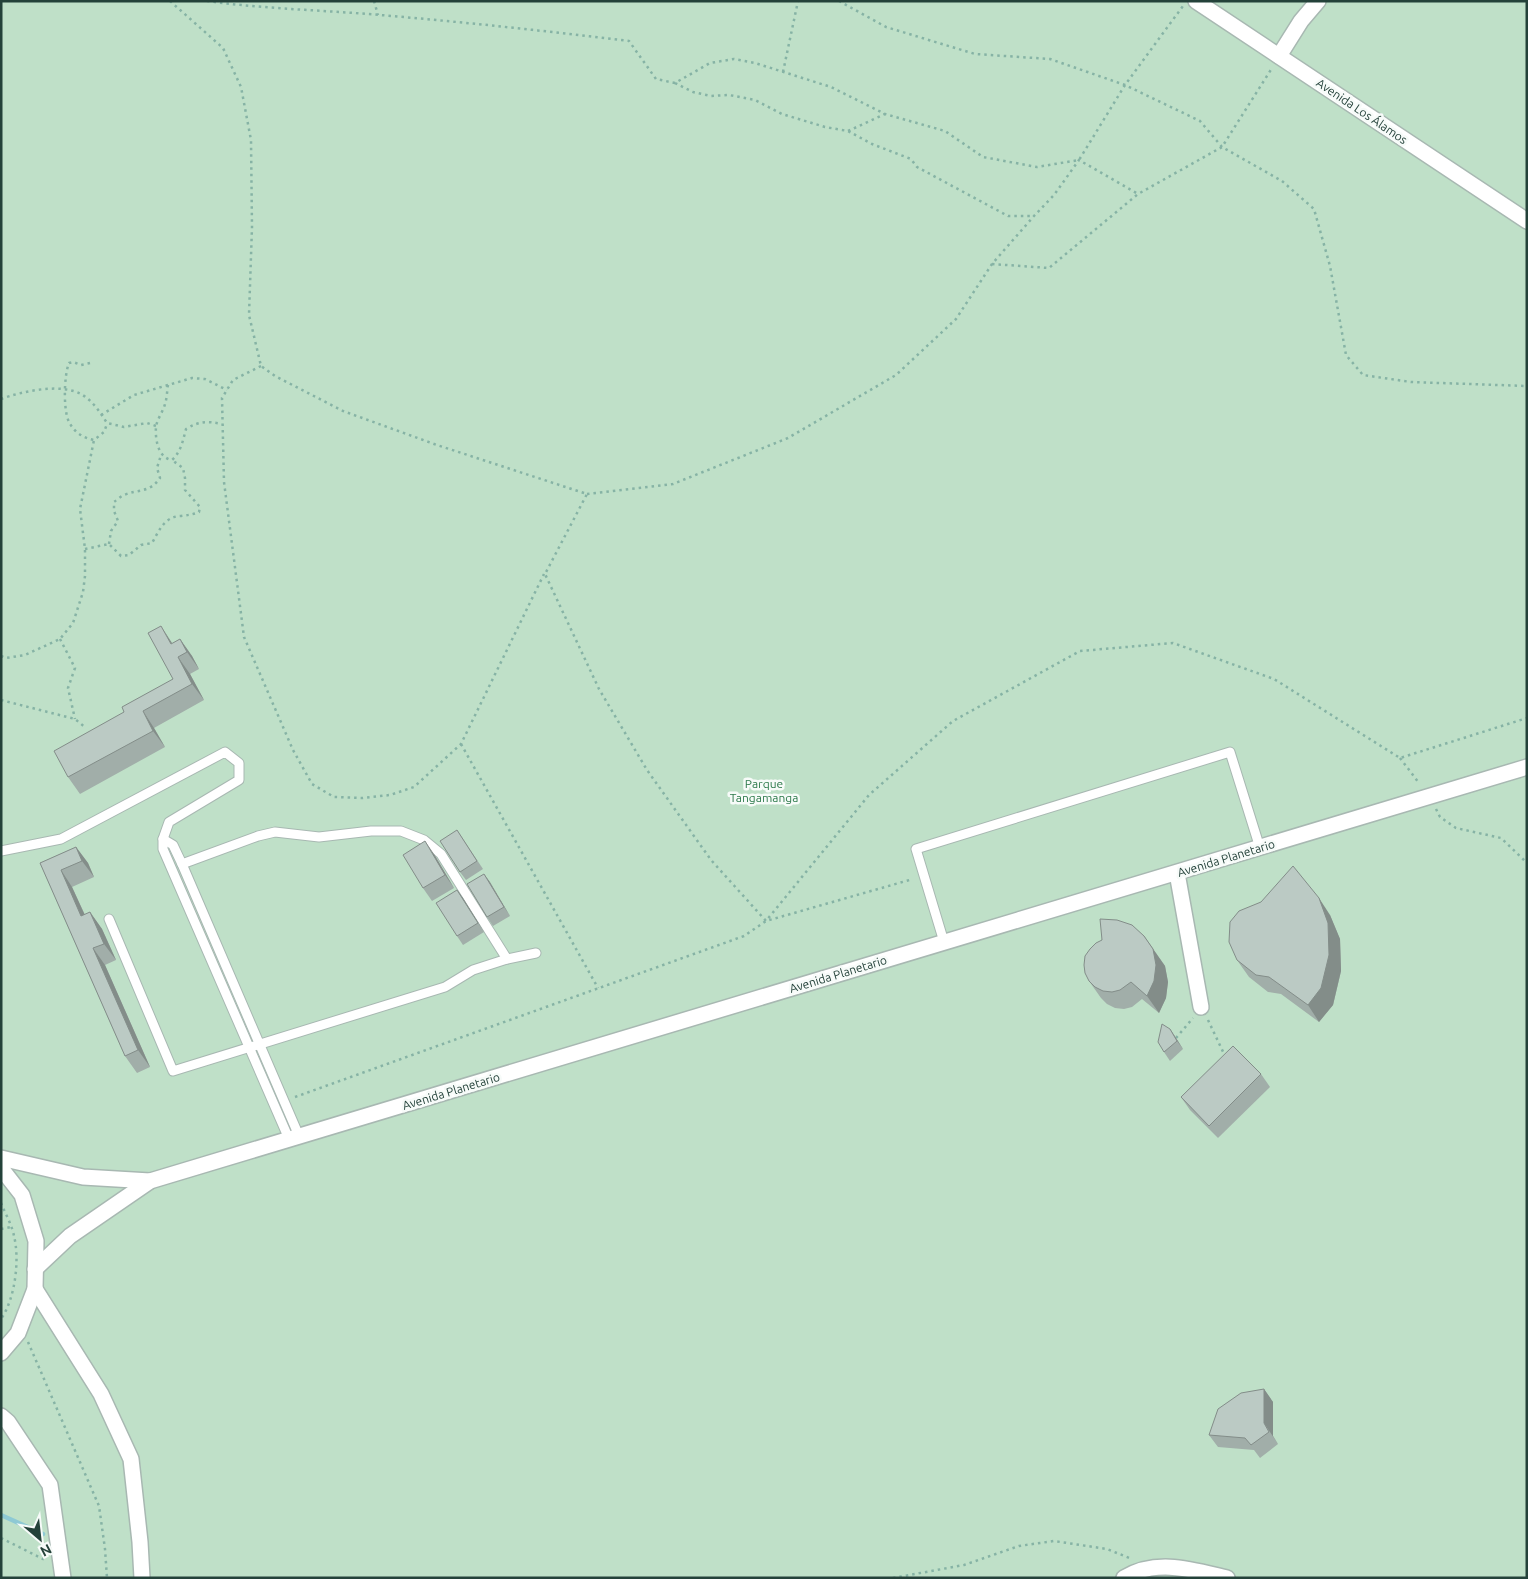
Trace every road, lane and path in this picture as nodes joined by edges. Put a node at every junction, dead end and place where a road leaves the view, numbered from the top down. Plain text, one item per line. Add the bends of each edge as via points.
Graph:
1 (170, 1) edge
2 (207, 1) edge
3 (374, 1) edge
4 (798, 1) edge
5 (839, 1) edge
6 (1187, 1) edge
7 (1196, 1) edge
8 (1318, 1) edge
9 (378, 15) junction
10 (1279, 56) junction
11 (784, 72) junction
12 (674, 83) junction
13 (1126, 85) junction
14 (885, 114) junction
15 (848, 131) junction
16 (1222, 147) junction
17 (1079, 160) junction
18 (1138, 194) junction
19 (1034, 216) junction
20 (1527, 221) edge
21 (992, 264) junction
22 (90, 363) dead end
23 (262, 366) junction
24 (168, 384) junction
25 (1527, 386) edge
26 (65, 389) junction
27 (227, 390) junction
28 (1, 399) edge
29 (101, 415) junction
30 (107, 423) junction
31 (222, 424) junction
32 (156, 426) junction
33 (94, 440) junction
34 (161, 455) junction
35 (172, 460) junction
36 (587, 494) junction
37 (109, 544) junction
38 (85, 549) junction
39 (544, 574) junction
40 (60, 638) junction
41 (1, 656) edge
42 (1, 700) edge
43 (1527, 718) edge
44 (75, 719) junction
45 (86, 728) dead end
46 (462, 744) junction
47 (1400, 758) junction
48 (1527, 767) edge
49 (1428, 797) junction
50 (163, 839) junction
51 (1260, 848) junction
52 (1, 851) edge
53 (182, 864) junction
54 (1527, 864) edge
55 (1177, 873) junction
56 (924, 876) junction
57 (109, 919) dead end
58 (766, 921) junction
59 (944, 942) junction
60 (536, 953) dead end
61 (507, 959) junction
62 (598, 988) junction
63 (1202, 1007) junction
64 (1176, 1038) edge
65 (259, 1044) junction
66 (249, 1048) junction
67 (1226, 1057) edge
68 (284, 1101) junction
69 (294, 1138) junction
70 (1, 1158) edge
71 (1, 1168) edge
72 (150, 1181) junction
73 (1, 1203) edge
74 (11, 1227) junction
75 (1, 1229) edge
76 (35, 1269) junction
77 (35, 1288) junction
78 (1, 1319) edge
79 (21, 1325) junction
80 (1, 1353) edge
81 (1, 1416) edge
82 (1, 1538) edge
83 (1153, 1567) junction
84 (62, 1573) edge
85 (107, 1578) edge
86 (142, 1578) edge
87 (893, 1578) edge
88 (1124, 1578) edge
89 (1227, 1578) edge

1 - 23 path via 223,48 241,87 251,140 249,315
2 - 9 path
3 - 9 path
4 - 11 path
5 - 13 path via 886,27 975,54 1050,59
6 - 13 path
7 - 10 street, Avenida Los Álamos
8 - 10 street
9 - 12 path via 629,41 656,78
10 - 16 path
10 - 20 street, Avenida Los Álamos
11 - 12 path via 734,59 710,63
11 - 14 path via 831,87
12 - 15 path via 711,96 729,95 755,100 782,114
13 - 16 path via 1200,121
13 - 17 path
14 - 15 path
14 - 17 path via 945,131 983,157 1037,167
15 - 19 path via 911,159 917,168 1008,216
16 - 18 path
16 - 25 path via 1282,181 1314,209 1330,266 1346,355 1362,375 1411,382
17 - 18 path
17 - 19 path
18 - 21 path via 1049,268
19 - 21 path
21 - 36 path via 956,319 896,374 788,438 673,484
22 - 26 path via 69,363
23 - 27 path via 233,380
23 - 36 path via 343,411
24 - 27 path via 192,378 205,379
24 - 29 path via 134,395
24 - 32 path via 165,404
26 - 28 path via 39,389
26 - 29 path via 81,394 96,406
26 - 33 path via 68,421 76,432
27 - 31 path via 222,398
29 - 30 path
30 - 32 path via 124,427 148,423
30 - 33 path via 104,432
31 - 35 path via 211,421 196,423 186,429 182,446
31 - 46 path via 224,482 244,637 293,750 312,784 334,797 363,798 390,794 414,787
32 - 34 path
33 - 38 path via 80,510
34 - 35 path
34 - 37 path via 157,468 160,478 156,484 114,502 118,521 111,531
35 - 37 path via 183,468 185,490 200,507 199,512 166,520 152,543 141,545 129,555 120,556
36 - 39 path
37 - 38 path
38 - 40 path via 83,592 73,623
39 - 46 path
39 - 58 path via 599,689 647,770 711,860
40 - 41 path via 25,654
40 - 44 path via 75,668 68,688
42 - 44 path
43 - 47 path
44 - 45 path
46 - 62 path
47 - 49 path
47 - 58 path via 1274,679 1173,643 1080,651 953,721 869,795
48 - 49 street, Avenida Planetario
49 - 51 street, Avenida Planetario
49 - 54 path via 1440,817 1456,828 1501,838
50 - 52 lane via 169,822 239,780 239,763 225,752 62,839
50 - 53 lane via 173,845
50 - 66 lane via 163,849
51 - 55 street, Avenida Planetario
51 - 56 lane via 1230,752 916,849
53 - 61 lane via 275,832 319,837 401,830 424,840 441,854
53 - 65 lane
55 - 59 street, Avenida Planetario
55 - 63 street
56 - 58 path
56 - 59 lane
57 - 66 lane via 173,1071
58 - 62 path via 744,936
59 - 69 street, Avenida Planetario
60 - 61 lane
61 - 65 lane via 473,970 445,988
62 - 68 path
63 - 64 path
63 - 67 path
65 - 66 lane
65 - 68 lane
66 - 69 lane
68 - 69 lane
69 - 72 street, Avenida Planetario
70 - 72 street, Avenida Planetario via 83,1177
71 - 76 street via 22,1195 36,1240
72 - 76 street, Avenida Planetario via 70,1236
73 - 74 path
74 - 75 path
74 - 78 path via 15,1236 17,1274 7,1310
76 - 77 street
77 - 79 street
77 - 86 street via 102,1394 131,1459
79 - 80 street
79 - 85 path via 99,1506
81 - 84 street via 50,1485
82 - 84 path
83 - 87 path via 1107,1549 1054,1541 1020,1546 964,1565
83 - 88 street
83 - 89 street via 1181,1567

